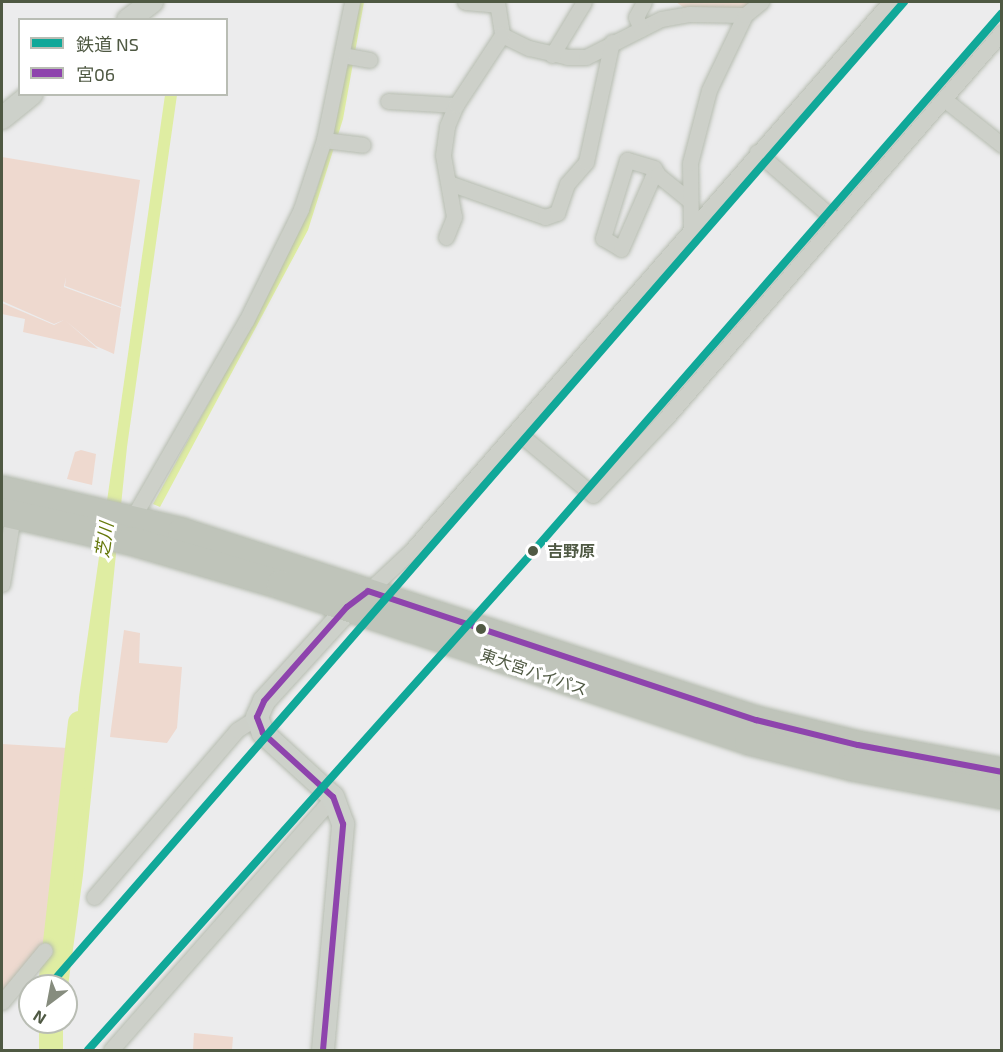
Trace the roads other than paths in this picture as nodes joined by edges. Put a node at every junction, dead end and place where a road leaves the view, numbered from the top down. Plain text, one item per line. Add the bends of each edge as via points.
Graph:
1 (152, 2) edge
2 (352, 2) edge
3 (465, 2) edge
4 (584, 2) edge
5 (644, 2) edge
6 (761, 2) edge
7 (890, 2) edge
8 (497, 3) edge
9 (745, 15) junction
10 (131, 18) edge
11 (641, 28) junction
12 (1002, 32) edge
13 (502, 34) junction
14 (612, 42) junction
15 (343, 55) junction
16 (552, 55) junction
17 (366, 59) dead end
18 (30, 96) edge
19 (944, 99) junction
20 (388, 101) dead end
21 (456, 105) junction
22 (2, 118) edge
23 (324, 140) junction
24 (363, 145) dead end
25 (1002, 145) edge
26 (757, 152) junction
27 (658, 175) junction
28 (449, 183) junction
29 (688, 199) junction
30 (836, 220) junction
31 (691, 228) junction
32 (447, 237) dead end
33 (516, 431) junction
34 (5, 506) edge
35 (132, 530) junction
36 (2, 584) edge
37 (357, 599) junction
38 (257, 717) junction
39 (1002, 772) edge
40 (1002, 795) edge
41 (333, 796) junction
42 (94, 897) dead end
43 (45, 950) dead end
44 (2, 1002) edge
45 (111, 1050) edge
46 (322, 1050) edge

1 - 10 street
2 - 15 street
3 - 8 street
4 - 16 street
5 - 11 street via 636,17
6 - 9 street
7 - 26 street
8 - 13 street
9 - 11 street via 689,14 661,19
9 - 29 street via 709,90 690,163
11 - 14 street
12 - 19 street
13 - 16 street
13 - 21 street
14 - 16 street via 586,57
14 - 28 street via 586,162 567,184 557,213 545,217
15 - 17 street
15 - 23 street
18 - 22 street
19 - 25 street
19 - 30 street
20 - 21 street
21 - 28 street via 443,141
23 - 24 street
23 - 35 street via 310,189 291,233
26 - 30 street
26 - 31 street
27 - 27 street via 652,178 621,249 603,238 627,160 654,168
27 - 29 street
28 - 32 street via 454,217
29 - 31 street
30 - 33 street via 666,418 593,495
31 - 33 street
33 - 37 street via 412,550
34 - 35 highway, 東大宮バイパス
34 - 36 street
35 - 37 highway, 東大宮バイパス
37 - 38 street via 264,701
37 - 39 highway, 東大宮バイパス via 756,720 858,745
37 - 40 highway, 東大宮バイパス via 606,696 750,741 853,767
38 - 41 street via 263,733
38 - 42 street via 237,730
41 - 45 street
41 - 46 street via 343,824 344,844
43 - 44 street

